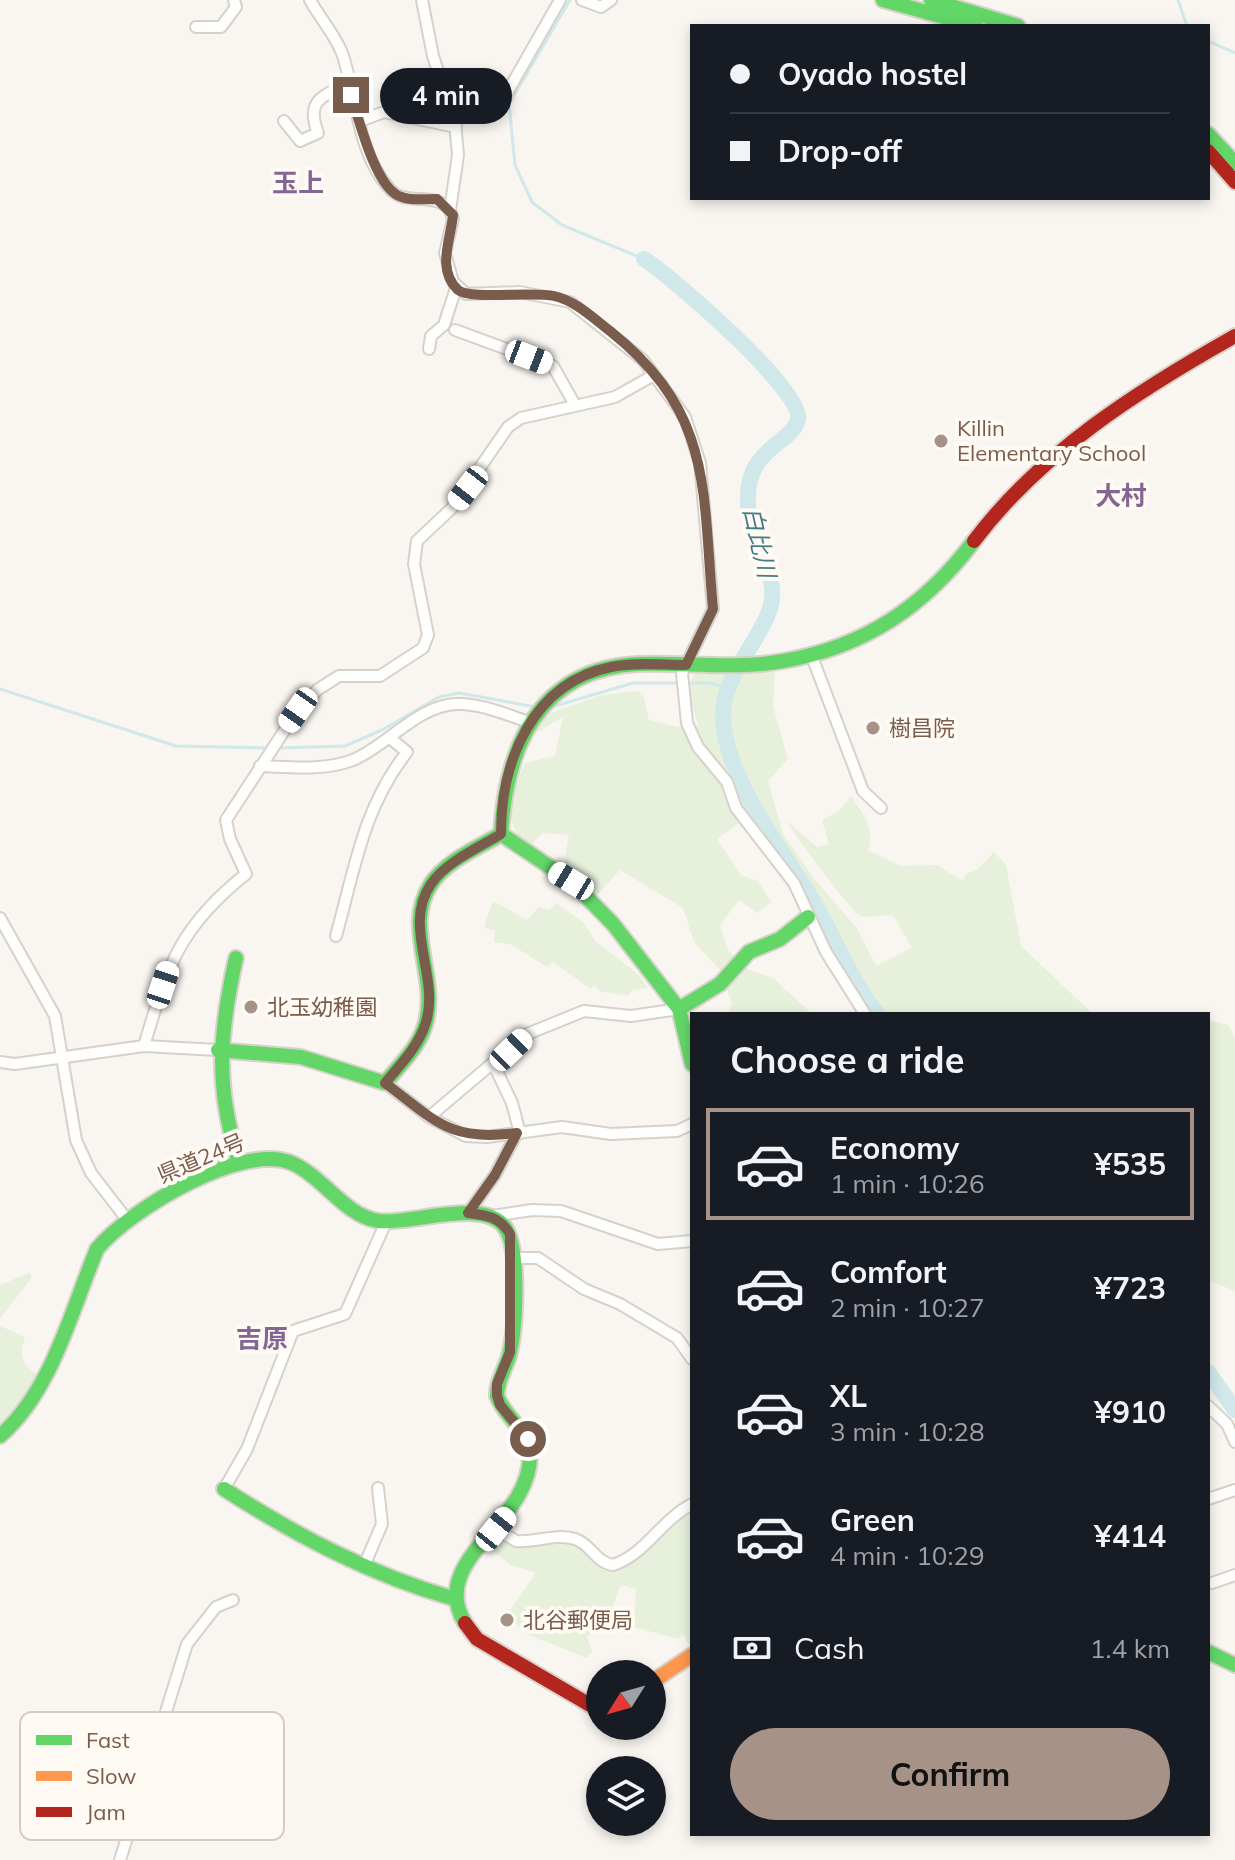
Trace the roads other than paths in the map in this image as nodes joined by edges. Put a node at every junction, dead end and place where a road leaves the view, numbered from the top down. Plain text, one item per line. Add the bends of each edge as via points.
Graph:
1 (234, 0) edge
2 (310, 0) edge
3 (422, 0) edge
4 (560, 0) edge
5 (582, 0) edge
6 (611, 0) edge
7 (883, 0) edge
8 (931, 0) edge
9 (969, 24) edge
10 (1011, 24) edge
11 (196, 27) dead end
12 (349, 83) junction
13 (504, 98) dead end
14 (284, 121) dead end
15 (360, 121) junction
16 (456, 127) junction
17 (1210, 136) edge
18 (1210, 153) edge
19 (1235, 163) edge
20 (1235, 182) edge
21 (450, 210) junction
22 (456, 288) junction
23 (455, 330) dead end
24 (1235, 336) edge
25 (429, 349) dead end
26 (654, 375) junction
27 (575, 405) junction
28 (811, 654) junction
29 (684, 669) junction
30 (531, 720) junction
31 (390, 738) junction
32 (260, 766) junction
33 (881, 808) dead end
34 (501, 834) junction
35 (808, 917) junction
36 (0, 918) edge
37 (336, 936) dead end
38 (236, 958) dead end
39 (679, 1009) junction
40 (864, 1012) edge
41 (144, 1046) junction
42 (218, 1050) junction
43 (690, 1056) edge
44 (62, 1057) junction
45 (0, 1062) edge
46 (494, 1065) junction
47 (385, 1083) junction
48 (429, 1117) junction
49 (690, 1125) edge
50 (518, 1133) junction
51 (239, 1162) junction
52 (468, 1213) junction
53 (492, 1216) junction
54 (125, 1217) junction
55 (386, 1222) junction
56 (690, 1241) edge
57 (513, 1258) junction
58 (690, 1356) edge
59 (1210, 1408) edge
60 (0, 1436) edge
61 (1235, 1442) edge
62 (378, 1488) dead end
63 (224, 1489) joint
64 (1235, 1490) edge
65 (1210, 1498) edge
66 (690, 1505) edge
67 (496, 1529) junction
68 (364, 1566) junction
69 (1235, 1575) edge
70 (1212, 1583) dead end
71 (455, 1599) junction
72 (233, 1600) dead end
73 (1210, 1653) edge
74 (690, 1656) edge
75 (1235, 1665) edge
76 (666, 1673) edge
77 (586, 1703) edge
78 (166, 1712) edge
79 (126, 1840) edge
80 (120, 1860) edge

1 - 11 street via 236,7 221,27
2 - 12 street via 337,43
3 - 16 street
4 - 13 street
5 - 6 street via 601,7
7 - 9 street
8 - 10 street
12 - 14 street via 319,98 313,109 318,133 314,138 300,141
12 - 15 street
15 - 16 street via 384,112
15 - 21 street via 389,189 399,196 437,199
16 - 21 street via 458,155
17 - 19 street
18 - 20 street
21 - 22 street via 453,219 445,253
22 - 25 street via 444,325 431,336
22 - 26 street via 466,294 520,292 570,302 625,343
23 - 27 street via 553,366
24 - 28 street via 1154,384 1044,467 1012,496 938,589 880,627
26 - 27 street via 615,397
26 - 29 street via 685,417 700,463 713,609
27 - 32 street via 521,418 508,427 452,508 417,541 414,564 428,635 423,648 380,676 329,680 298,710
28 - 29 street via 779,663
28 - 33 street via 863,791
29 - 30 street via 603,669 572,681
29 - 35 street via 681,692 698,747 727,782 736,808 794,883
30 - 31 street via 465,704 448,705
30 - 34 street via 504,780
31 - 32 street via 341,764
31 - 37 street via 407,752 372,806
32 - 41 street via 226,820 246,874 202,913 178,947
34 - 39 street via 591,899
34 - 47 street via 438,876 423,897 419,921 428,981 427,1021
35 - 39 street via 780,939 749,952 720,984
35 - 40 street
36 - 44 street via 55,1016
38 - 42 street
39 - 43 street
39 - 46 street via 631,1016 584,1011 527,1034
41 - 42 street
41 - 44 street
42 - 47 street via 301,1057
42 - 51 street via 223,1110
44 - 45 street
44 - 54 street via 76,1140 91,1173
46 - 48 street
46 - 50 street via 512,1103
47 - 48 street
48 - 50 street via 466,1136
49 - 50 street via 677,1131 611,1134 562,1127
50 - 52 street
51 - 54 street, 県道24号
51 - 55 street, 県道24号 via 257,1156 284,1159 312,1173 359,1214
52 - 53 street, 県道24号
52 - 55 street, 県道24号
53 - 56 street via 561,1211 658,1244
53 - 57 street via 510,1234
54 - 60 street, 県道24号 via 97,1249 36,1390
55 - 63 street via 345,1314 293,1331 247,1449
57 - 58 street via 538,1258 677,1338
57 - 67 street via 510,1352 497,1395 531,1450 508,1514
59 - 61 street via 1227,1424
62 - 68 street via 382,1524
63 - 68 street via 269,1520
64 - 65 street
66 - 67 street via 669,1518 635,1554 613,1565 576,1540 545,1536 516,1541
67 - 71 street via 458,1577
68 - 71 street
69 - 70 street
71 - 77 street via 464,1624 477,1639
72 - 78 street via 216,1607 187,1644
73 - 75 street
74 - 76 street
79 - 80 street

